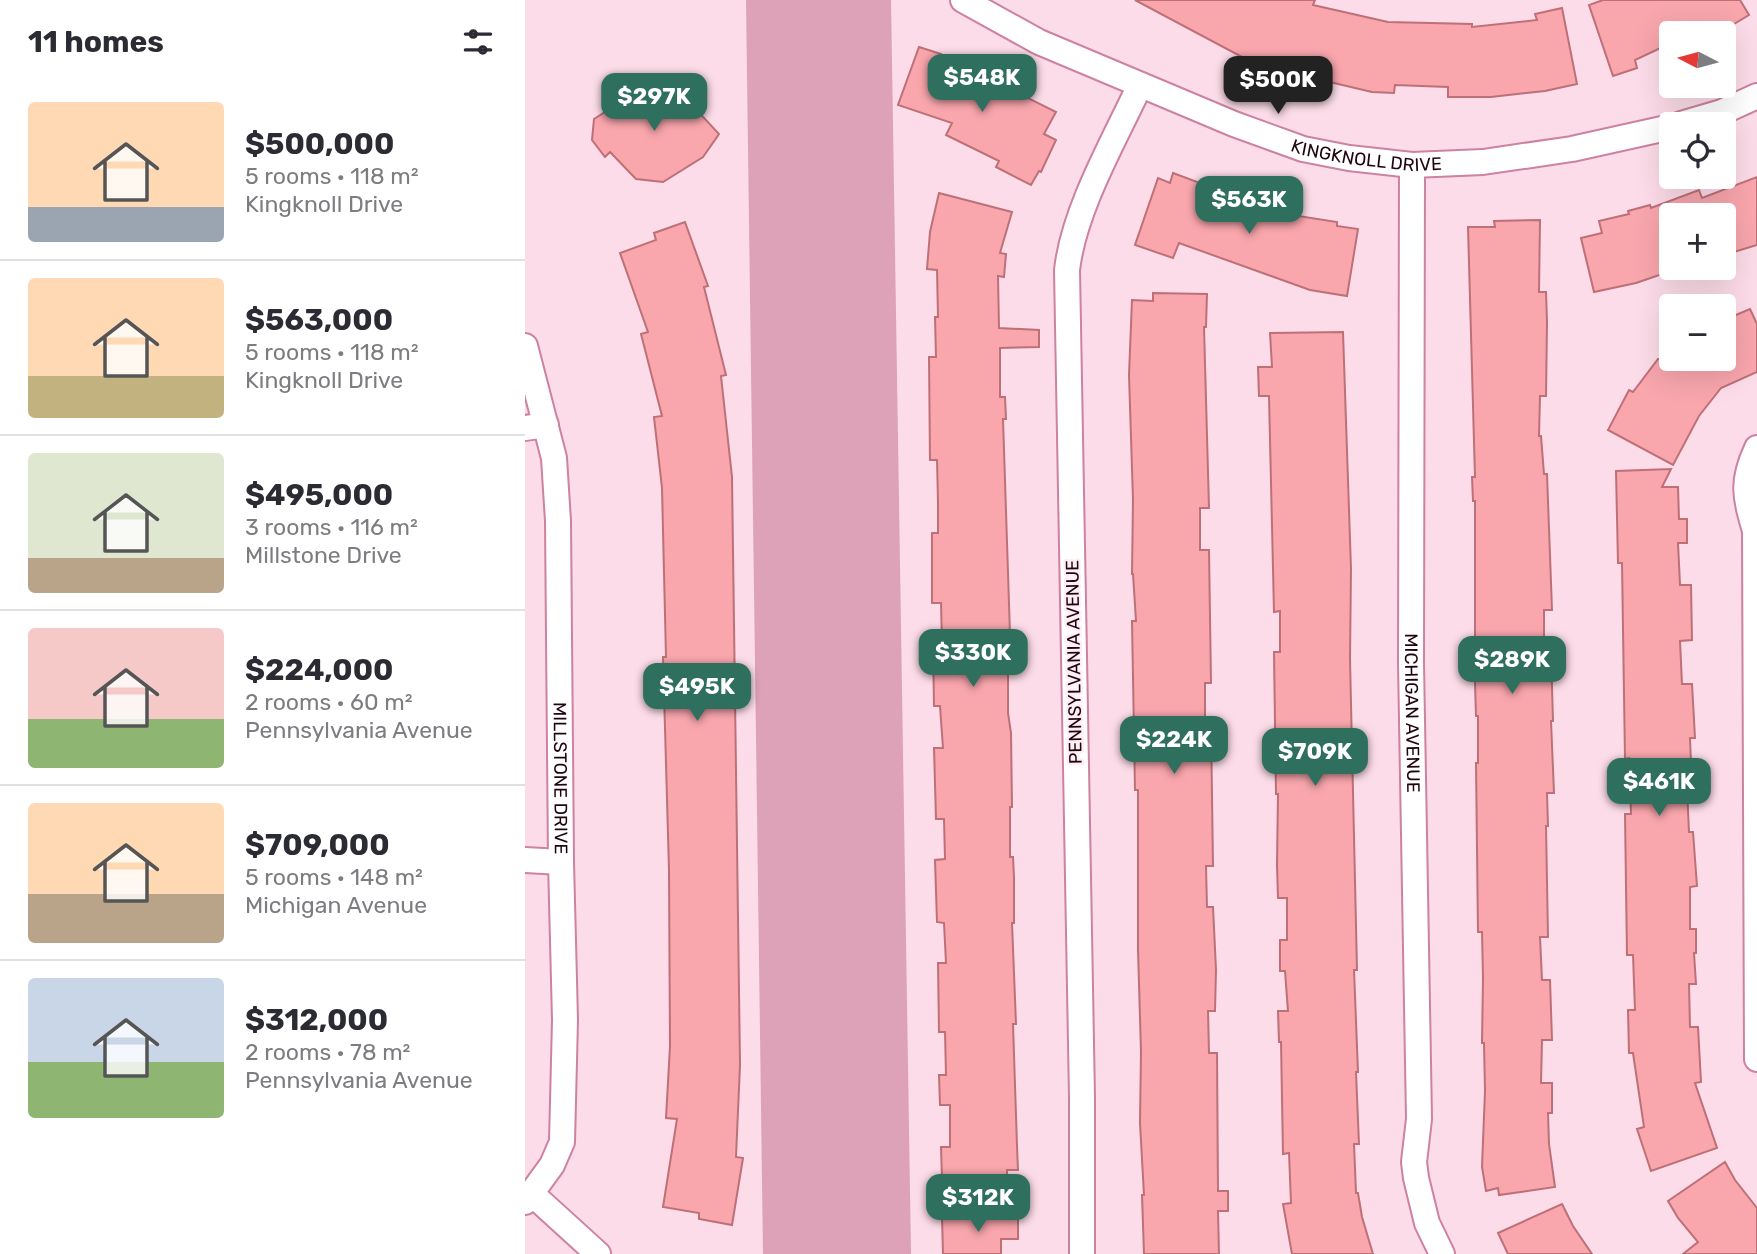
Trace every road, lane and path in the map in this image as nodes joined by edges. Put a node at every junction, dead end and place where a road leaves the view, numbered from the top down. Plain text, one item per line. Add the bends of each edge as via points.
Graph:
1 (963, 0) edge
2 (1140, 85) junction
3 (1757, 96) edge
4 (1722, 112) edge
5 (1659, 130) edge
6 (1412, 165) junction
7 (525, 346) edge
8 (536, 427) edge
9 (1757, 449) edge
10 (1756, 760) edge
11 (525, 860) edge
12 (561, 862) junction
13 (1757, 1059) edge
14 (529, 1198) edge
15 (598, 1254) edge
16 (1082, 1254) edge
17 (1442, 1254) edge

1 - 2 street, KINGKNOLL DRIVE via 1039,41
2 - 6 street, KINGKNOLL DRIVE via 1303,149
2 - 16 street, PENNSYLVANIA AVENUE via 1081,213 1067,270
3 - 4 street
5 - 6 street, KINGKNOLL DRIVE via 1483,162
6 - 17 street, MICHIGAN AVENUE via 1411,663 1419,1119 1414,1162 1427,1223
7 - 8 street, MILLSTONE DRIVE
8 - 12 street, MILLSTONE DRIVE via 554,458 558,521
9 - 10 street via 1746,471 1747,502 1755,531
10 - 13 street
11 - 12 street
12 - 14 street, MILLSTONE DRIVE via 562,1142
14 - 15 street

